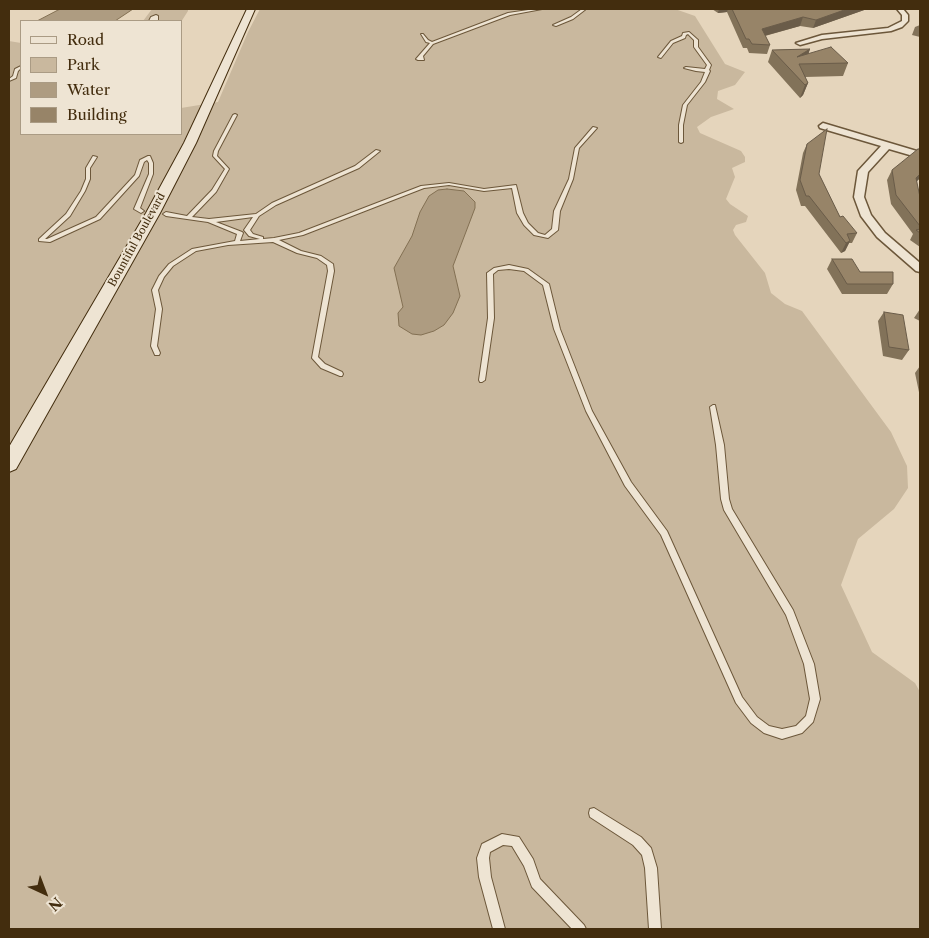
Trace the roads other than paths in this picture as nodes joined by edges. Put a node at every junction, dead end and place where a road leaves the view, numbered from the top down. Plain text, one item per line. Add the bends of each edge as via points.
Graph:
1 (252, 9) edge
2 (540, 9) edge
3 (584, 9) edge
4 (900, 9) edge
5 (160, 12) dead end
6 (152, 20) edge
7 (555, 25) dead end
8 (422, 35) dead end
9 (432, 43) junction
10 (800, 43) dead end
11 (422, 56) dead end
12 (660, 56) dead end
13 (20, 68) edge
14 (696, 70) dead end
15 (708, 71) junction
16 (9, 80) edge
17 (235, 115) dead end
18 (823, 126) dead end
19 (595, 128) dead end
20 (681, 142) dead end
21 (887, 145) junction
22 (378, 151) dead end
23 (920, 155) edge
24 (95, 158) dead end
25 (141, 211) dead end
26 (166, 214) dead end
27 (257, 215) junction
28 (188, 217) junction
29 (209, 221) junction
30 (266, 240) junction
31 (274, 240) junction
32 (237, 242) junction
33 (920, 269) edge
34 (157, 353) dead end
35 (340, 374) dead end
36 (482, 380) dead end
37 (713, 407) dead end
38 (9, 464) edge
39 (594, 813) dead end
40 (499, 929) edge
41 (580, 929) edge
42 (655, 929) edge

1 - 38 main road, Bountiful Boulevard via 190,143 153,213
2 - 9 lane via 509,14
3 - 7 lane
4 - 10 street via 905,20 889,30 822,36
5 - 6 lane
8 - 9 lane
9 - 11 lane
12 - 15 lane via 672,42 689,34 696,40 696,47 709,65
13 - 16 lane
14 - 15 lane
15 - 20 lane via 685,105
17 - 28 lane via 216,151 216,156 227,169 214,191
18 - 21 street
19 - 31 lane via 577,148 571,179 557,211 555,230 546,237 536,234 526,224 514,186 484,190 449,184 423,187 301,234
21 - 23 street
21 - 33 street via 863,171 859,197 866,216 881,236
22 - 27 lane via 357,167 274,204
24 - 25 lane via 88,168 83,191 68,215 41,240 48,241 98,218 136,175 142,160 148,157 151,174 137,209
26 - 28 lane
27 - 29 lane
27 - 30 lane via 248,233
28 - 29 lane
29 - 32 lane via 240,234
30 - 31 lane
30 - 32 lane
31 - 35 lane via 299,252 319,256 330,264 316,358 323,366
32 - 34 lane via 185,254 161,277 155,290 159,309 154,346
36 - 37 lane via 491,318 490,273 509,267 526,270 546,284 558,329 589,411 628,484 664,533 739,700 754,720 767,730 782,734 799,730 810,719 815,699 809,664 790,613 728,510
39 - 42 lane via 637,840 647,852
40 - 41 lane via 485,876 484,858 486,848 502,839 515,841 536,883

